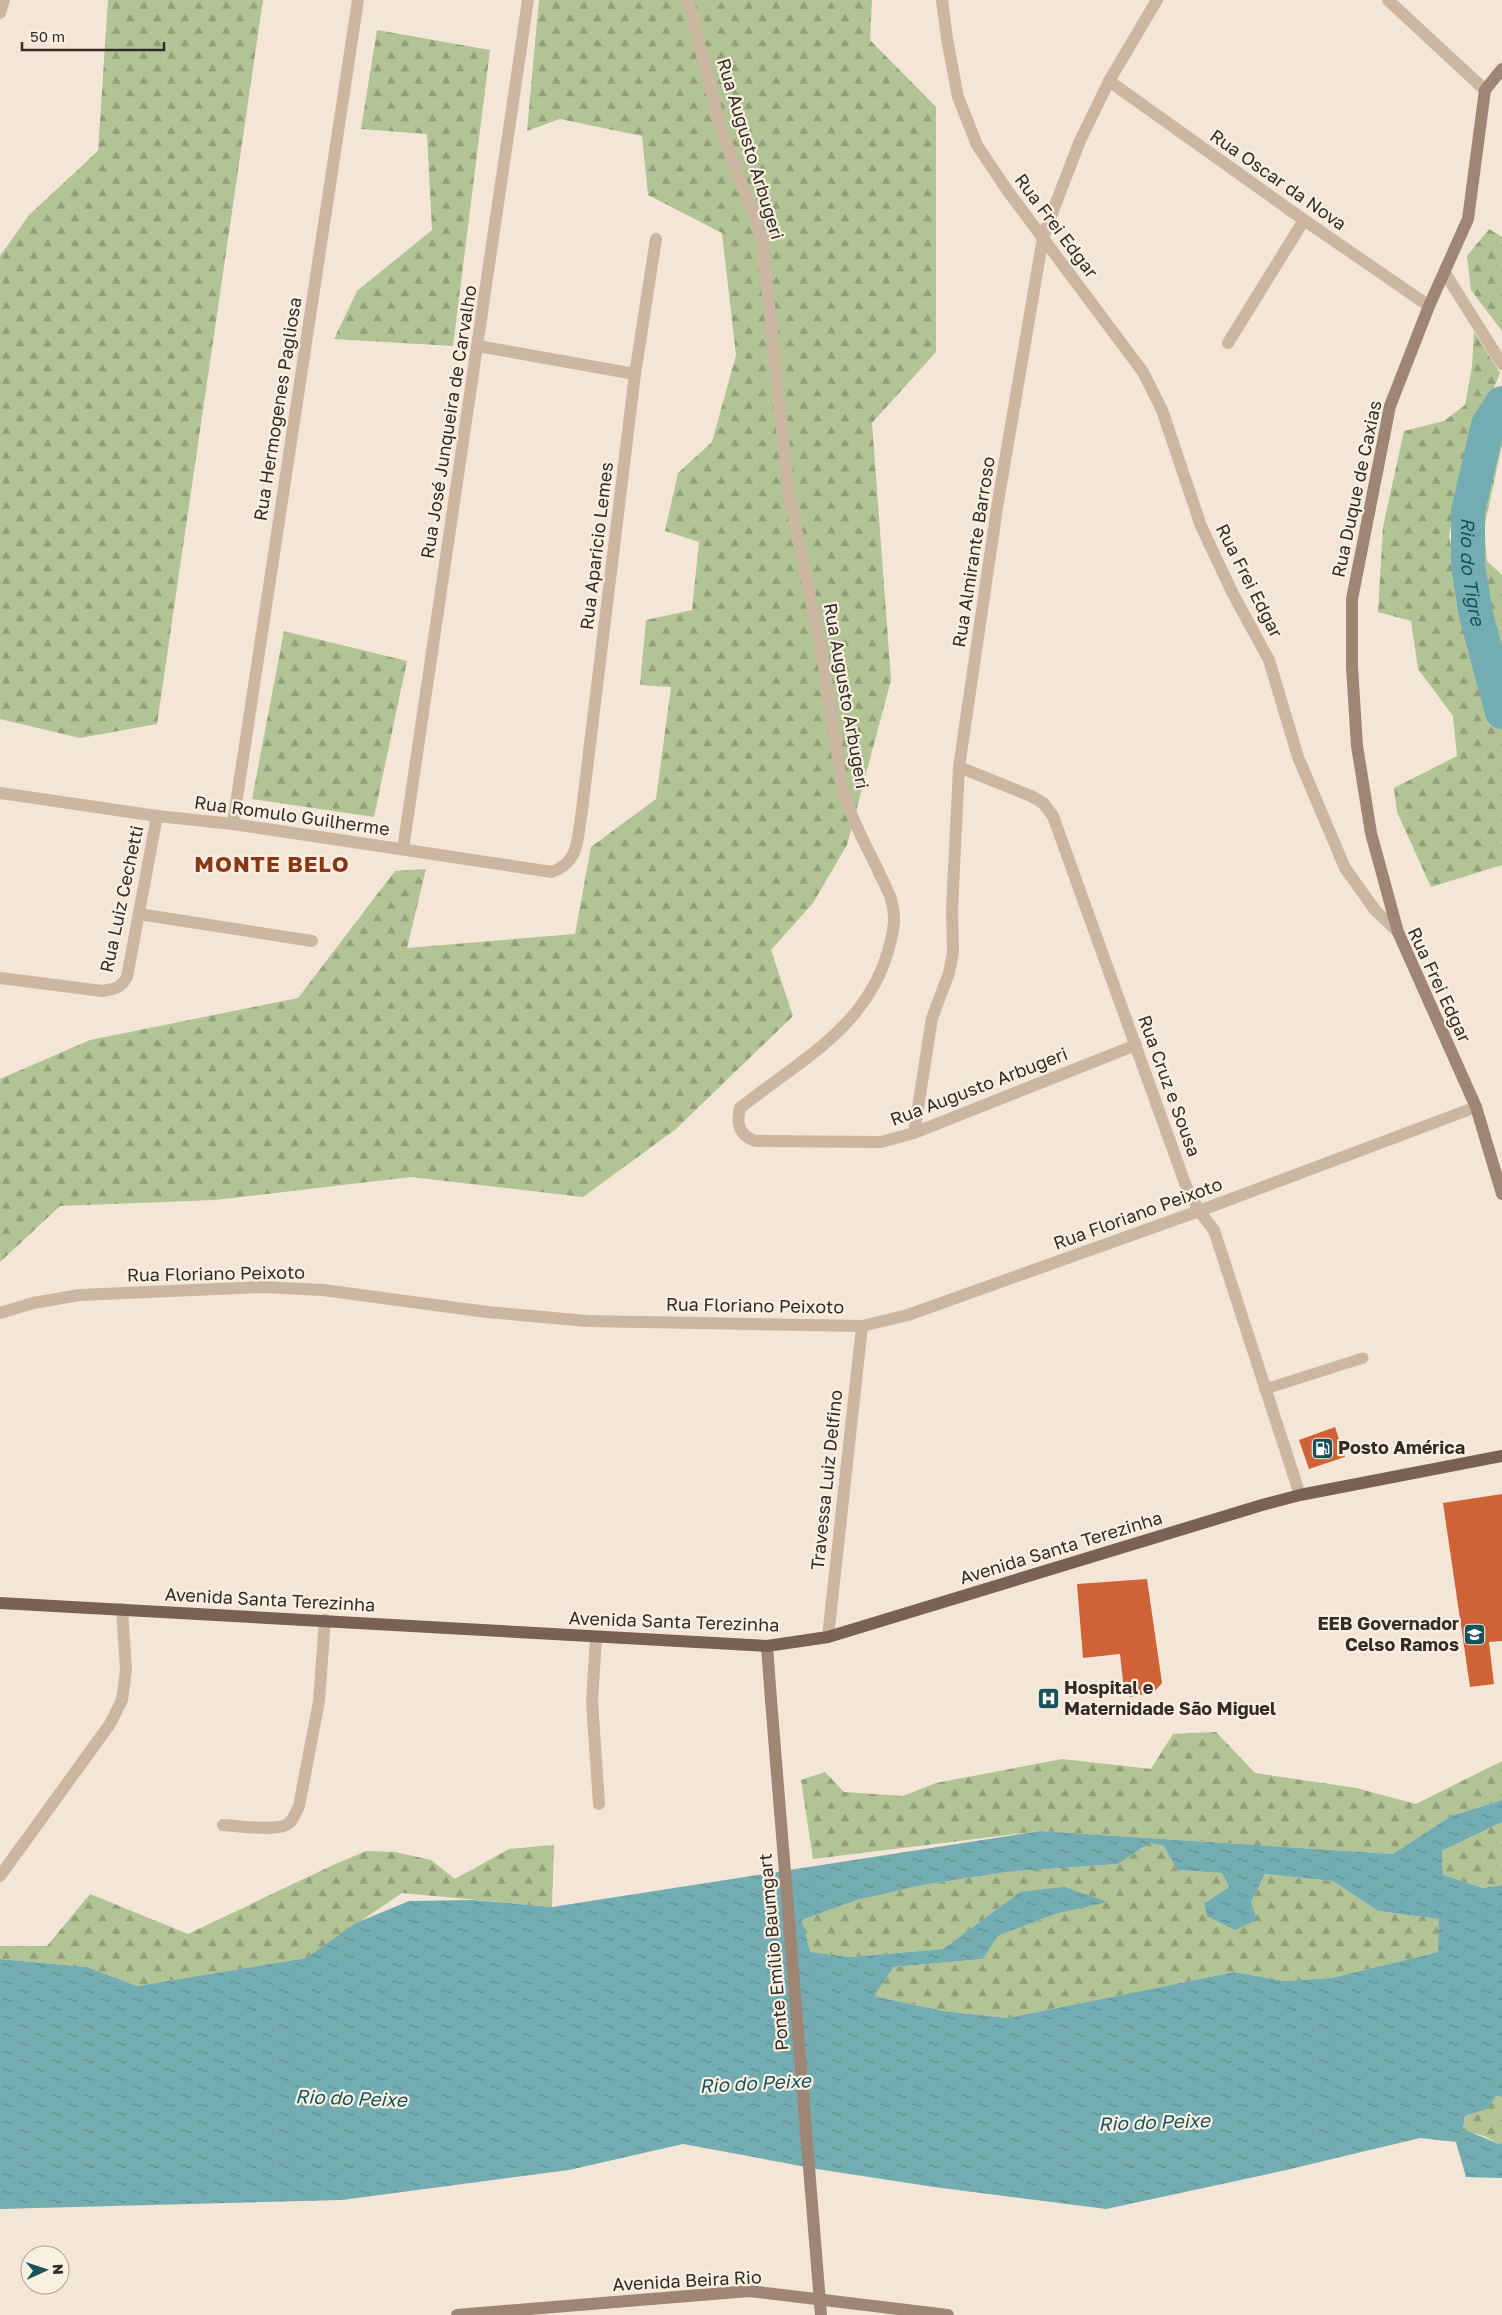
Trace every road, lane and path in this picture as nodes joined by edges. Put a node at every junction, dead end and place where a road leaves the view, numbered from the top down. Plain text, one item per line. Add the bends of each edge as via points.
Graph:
1 (4, 0) edge
2 (358, 0) edge
3 (528, 0) edge
4 (688, 0) edge
5 (942, 0) edge
6 (1157, 0) edge
7 (1388, 0) edge
8 (0, 13) edge
9 (1502, 69) edge
10 (1109, 81) junction
11 (1486, 90) junction
12 (1304, 220) junction
13 (1043, 237) junction
14 (656, 239) dead end
15 (1445, 273) junction
16 (1428, 306) junction
17 (1228, 343) dead end
18 (478, 346) junction
19 (1502, 364) edge
20 (635, 374) junction
21 (959, 767) junction
22 (0, 793) edge
23 (158, 816) junction
24 (233, 824) junction
25 (403, 849) junction
26 (574, 857) joint
27 (140, 914) junction
28 (1398, 932) junction
29 (312, 941) dead end
30 (0, 978) edge
31 (1136, 1045) junction
32 (1476, 1107) junction
33 (914, 1133) junction
34 (1502, 1194) edge
35 (1199, 1211) junction
36 (0, 1312) edge
37 (862, 1326) junction
38 (1363, 1358) dead end
39 (1265, 1389) junction
40 (1502, 1456) edge
41 (1300, 1495) junction
42 (0, 1602) edge
43 (122, 1609) junction
44 (325, 1620) junction
45 (828, 1637) junction
46 (596, 1638) junction
47 (767, 1646) junction
48 (599, 1804) dead end
49 (223, 1825) dead end
50 (0, 1876) edge
51 (457, 2315) edge
52 (821, 2315) edge
53 (948, 2315) edge

1 - 8 street
2 - 24 street, Rua Hermogenes Pagliosa
3 - 18 street, Rua José Junqueira de Carvalho
4 - 33 street, Rua Augusto Arbugeri via 720,126 762,238 789,495 823,659 843,791 891,898 894,916 894,929 884,964 854,1017 824,1045 740,1108 737,1120 745,1137 754,1141 881,1142
5 - 13 street, Rua Frei Edgar via 958,97 977,144
6 - 10 street, Rua Almirante Barroso
7 - 11 street
9 - 11 street, Rua Duque de Caxias
10 - 12 street, Rua Oscar da Nova
10 - 13 street, Rua Almirante Barroso via 1079,143
11 - 15 street, Rua Duque de Caxias via 1468,219
12 - 16 street, Rua Oscar da Nova
12 - 17 street
13 - 21 street, Rua Almirante Barroso via 997,508
13 - 28 street, Rua Frei Edgar via 1143,372 1158,403 1202,526 1233,594 1269,660 1298,757 1345,868 1375,910
14 - 20 street, Rua Aparicio Lemes
15 - 16 street, Rua Duque de Caxias
15 - 19 street
16 - 28 street, Rua Duque de Caxias via 1390,406 1352,599 1357,746 1370,833
18 - 20 street
18 - 25 street, Rua José Junqueira de Carvalho
20 - 26 street, Rua Aparicio Lemes
21 - 31 street, Rua Cruz e Sousa via 1031,796 1043,803 1053,816
21 - 33 street, Rua Almirante Barroso via 950,973 932,1018
22 - 23 street, Rua Romulo Guilherme
23 - 24 street, Rua Romulo Guilherme
23 - 27 street, Rua Luiz Cechetti
24 - 25 street, Rua Romulo Guilherme
25 - 26 street, Rua Romulo Guilherme via 552,872 565,867
27 - 29 street
27 - 30 street, Rua Luiz Cechetti via 127,976 114,990
28 - 32 street, Rua Frei Edgar
31 - 33 street, Rua Augusto Arbugeri
31 - 35 street, Rua Cruz e Sousa via 1186,1186
32 - 34 street, Rua Frei Edgar
32 - 35 street, Rua Floriano Peixoto
35 - 37 street, Rua Floriano Peixoto via 908,1315
35 - 39 street, Rua Cruz e Sousa via 1214,1230
36 - 37 street, Rua Floriano Peixoto via 80,1295 264,1287 323,1290 487,1312 587,1321
37 - 45 street, Travessa Luiz Delfino
38 - 39 lane
39 - 41 street, Rua Cruz e Sousa
40 - 41 main road, Avenida Santa Terezinha
41 - 45 main road, Avenida Santa Terezinha
42 - 43 main road, Avenida Santa Terezinha
43 - 44 main road, Avenida Santa Terezinha
43 - 50 street via 126,1670 122,1700 110,1724
44 - 46 main road, Avenida Santa Terezinha
44 - 49 street via 319,1701 299,1806 287,1825
45 - 47 main road, Avenida Santa Terezinha
46 - 47 main road, Avenida Santa Terezinha
46 - 48 street via 592,1702
47 - 52 street, Ponte Emílio Baumgart, bridge
51 - 53 street, Avenida Beira Rio via 749,2291

